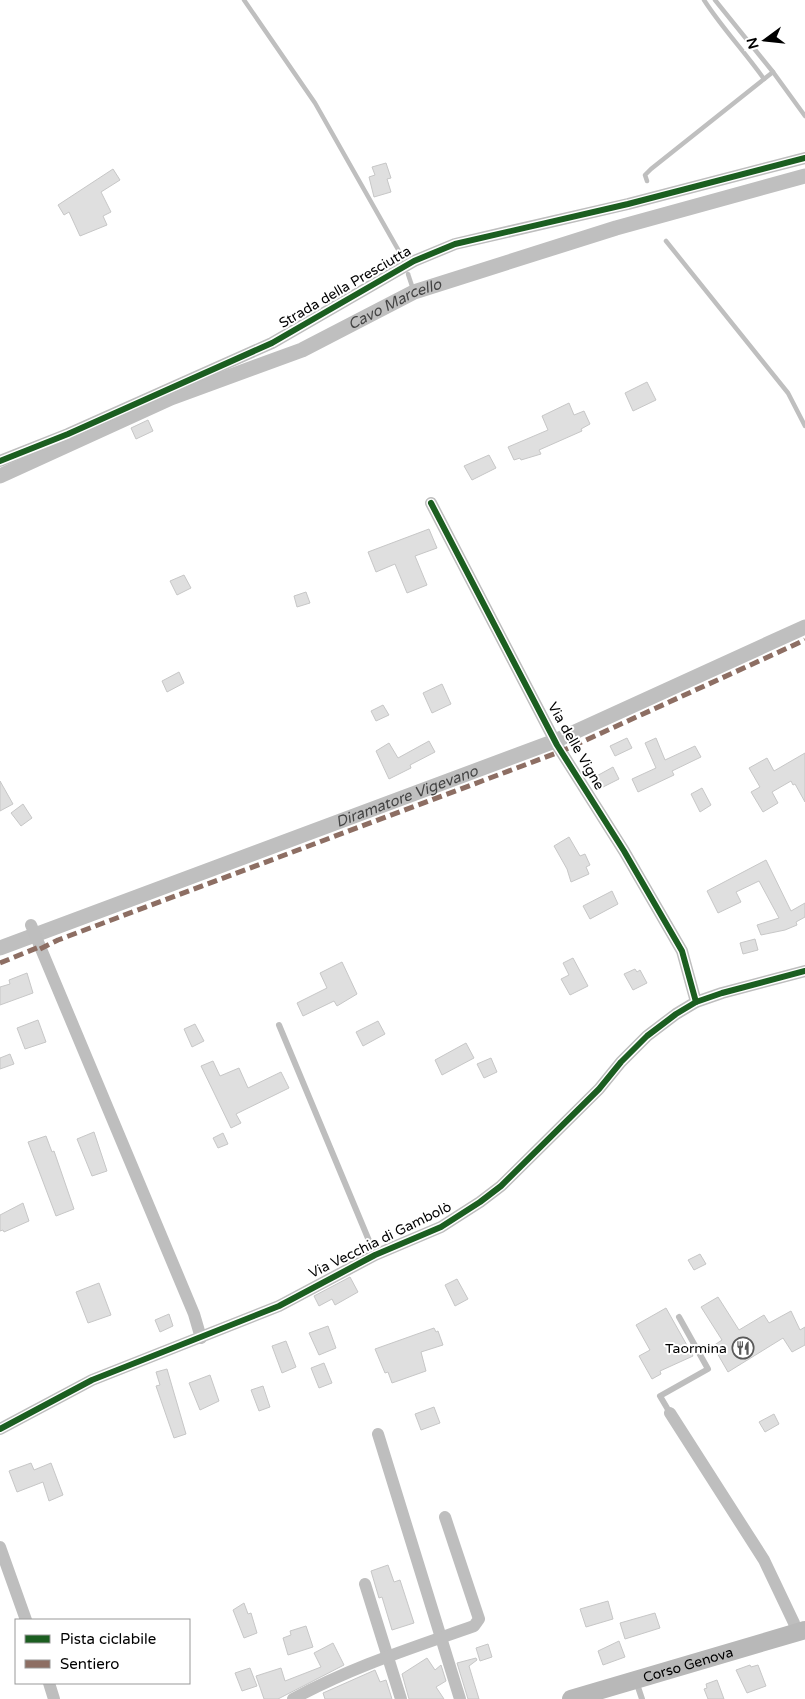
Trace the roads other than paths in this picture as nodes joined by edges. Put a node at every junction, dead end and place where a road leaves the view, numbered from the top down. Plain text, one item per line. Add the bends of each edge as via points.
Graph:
1 (805, 158) edge
2 (0, 461) edge
3 (430, 503) dead end
4 (31, 925) dead end
5 (805, 971) edge
6 (696, 1002) junction
7 (279, 1026) dead end
8 (375, 1255) junction
9 (679, 1318) dead end
10 (201, 1338) junction
11 (670, 1413) joint
12 (0, 1429) edge
13 (378, 1434) dead end
14 (445, 1517) dead end
15 (0, 1547) edge
16 (365, 1584) dead end
17 (26, 1619) edge
18 (800, 1631) edge
19 (441, 1638) junction
20 (388, 1655) junction
21 (636, 1680) junction
22 (48, 1684) edge
23 (54, 1699) edge
24 (293, 1699) edge
25 (401, 1699) edge
26 (460, 1699) edge
27 (571, 1699) edge
28 (642, 1699) edge

1 - 2 street, Strada della Presciutta via 455,244 414,260 272,343
3 - 6 street, Via delle Vigne via 557,745 624,851 682,952
4 - 10 street via 194,1314
5 - 6 street, Via Vecchia di Gambolò
6 - 8 street, Via Vecchia di Gambolò via 647,1036 523,1165 480,1202 441,1226
7 - 8 lane
8 - 10 street, Via Vecchia di Gambolò via 279,1306
9 - 11 lane via 708,1369 660,1396
10 - 12 street, Via Vecchia di Gambolò via 92,1380
11 - 18 street via 764,1560
13 - 19 street
14 - 19 street via 479,1619 474,1626
15 - 17 street
16 - 20 street
18 - 21 main road, Corso Genova
19 - 20 street
19 - 26 street
20 - 24 street via 328,1679
20 - 25 street
21 - 27 main road, Corso Genova
21 - 28 lane
22 - 23 street

